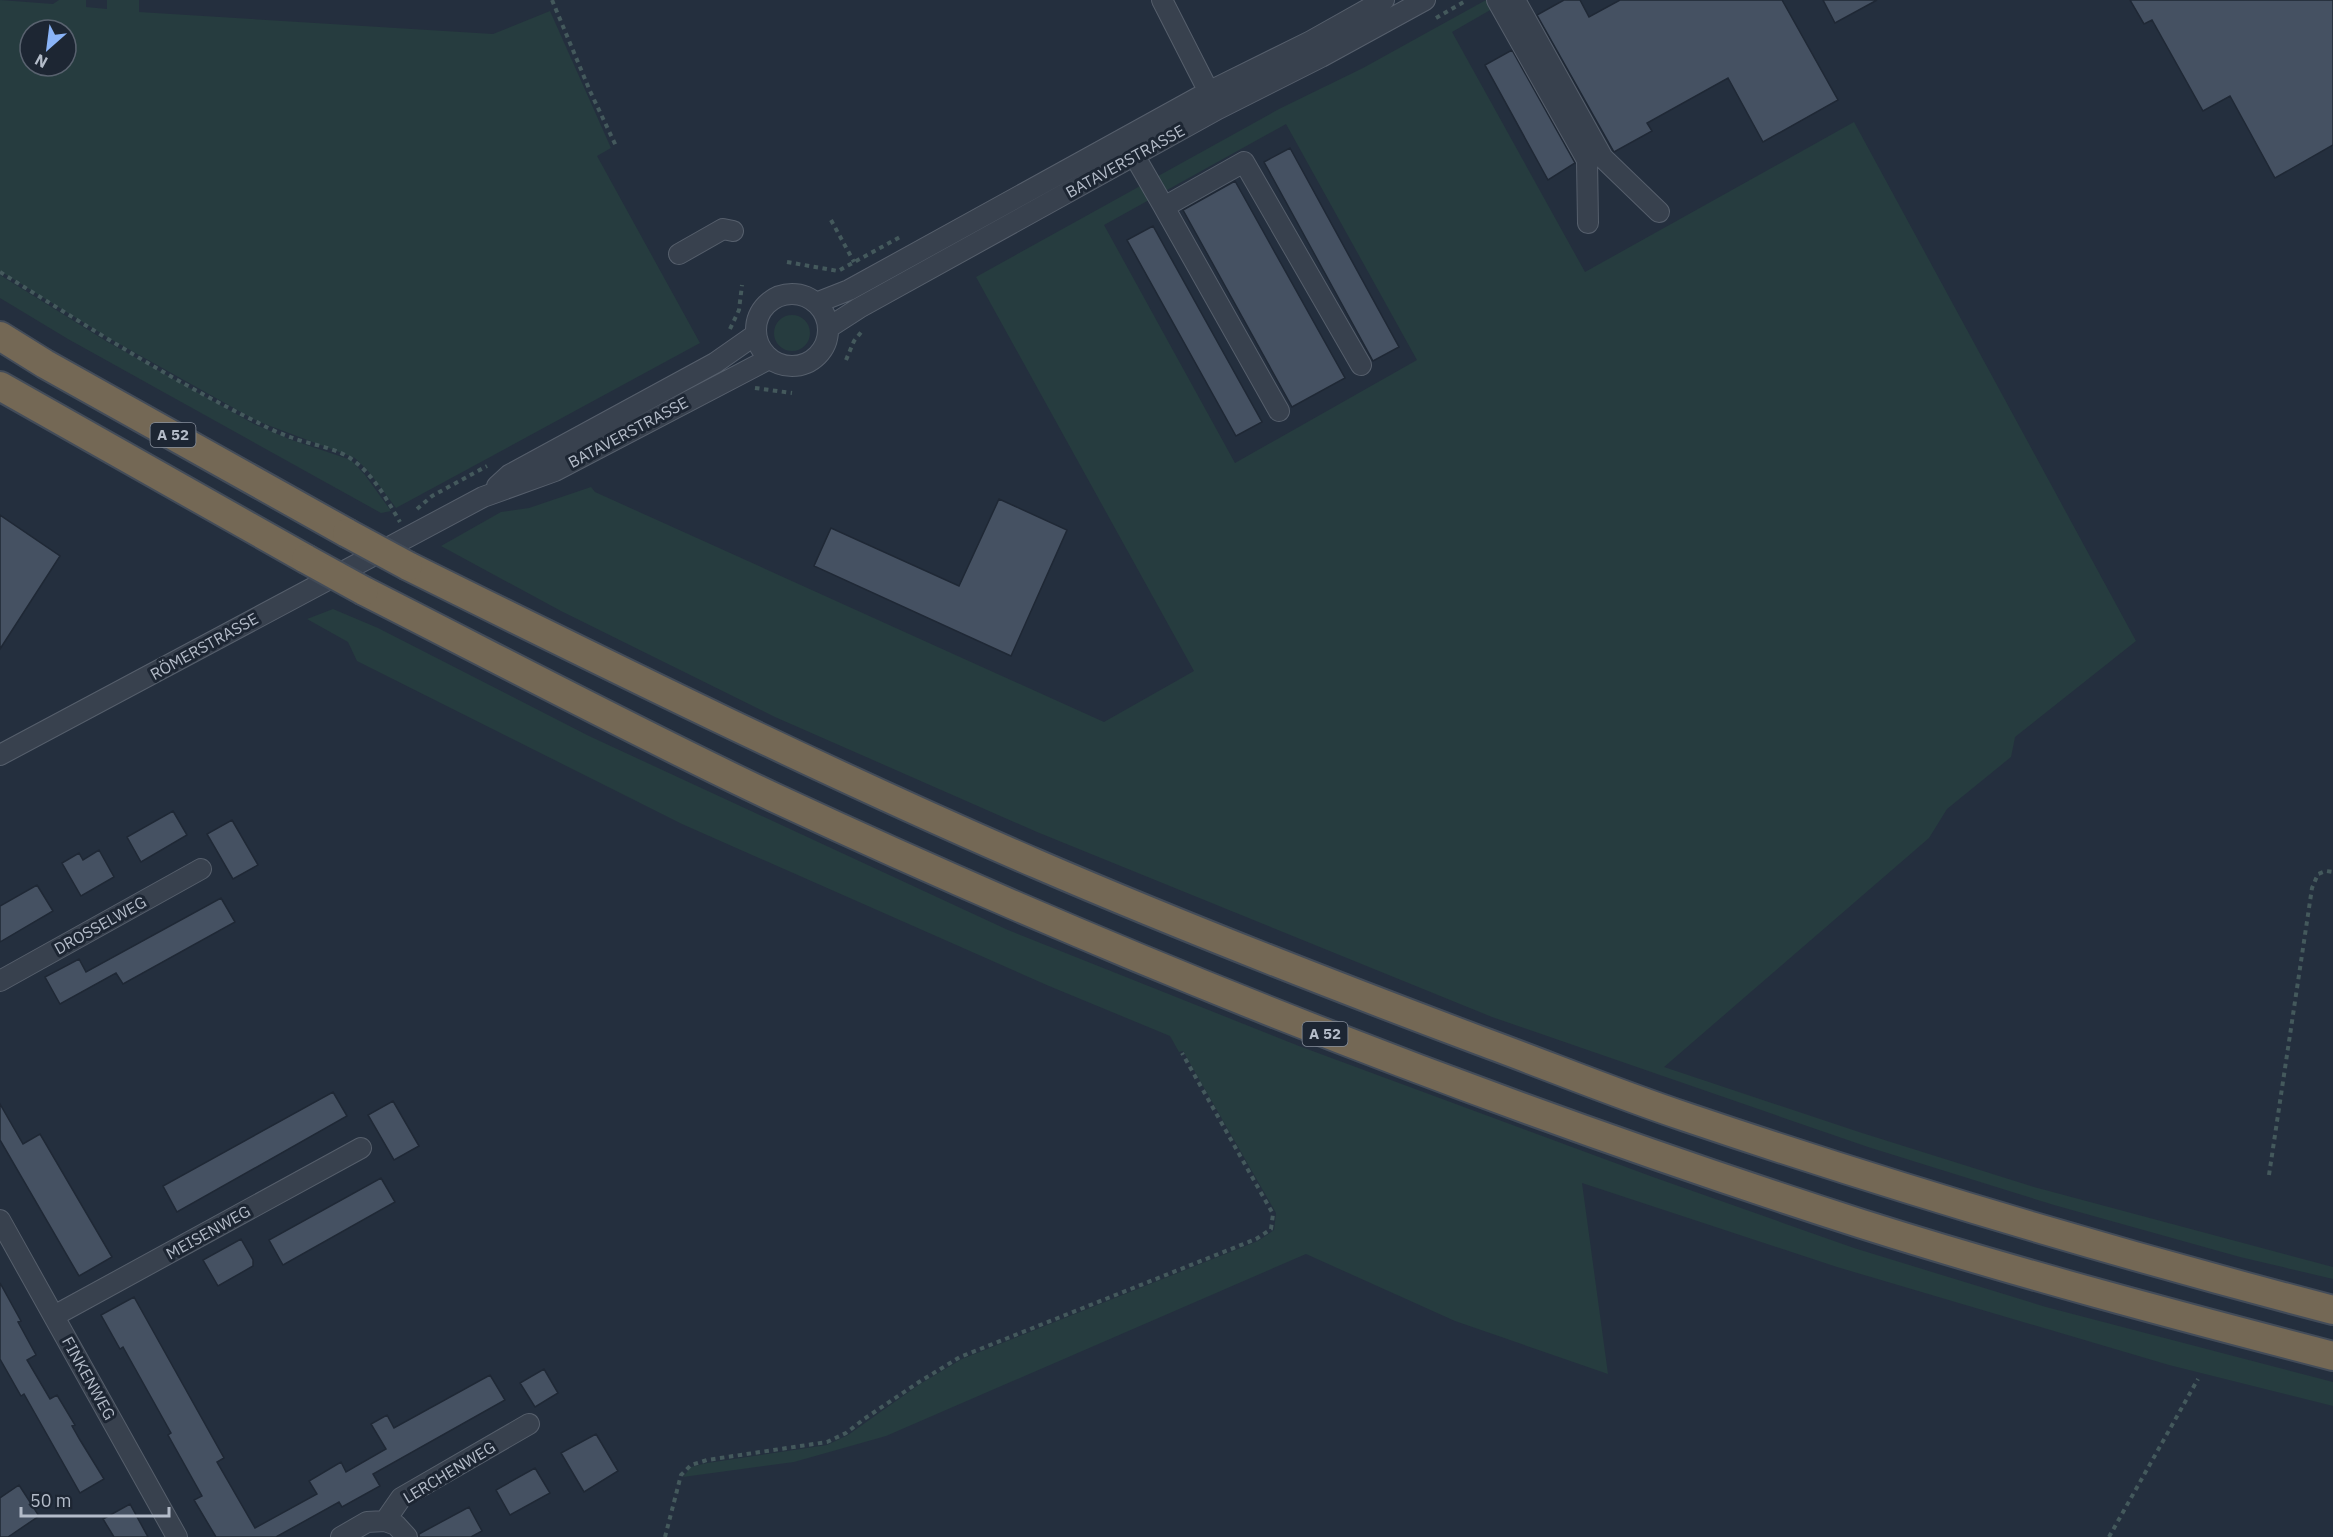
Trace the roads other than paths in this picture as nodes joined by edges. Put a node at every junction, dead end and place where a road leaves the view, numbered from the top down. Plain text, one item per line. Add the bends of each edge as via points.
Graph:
1 (1162, 0) edge
2 (1384, 0) edge
3 (1425, 0) edge
4 (1497, 0) edge
5 (1515, 0) edge
6 (1213, 100) junction
7 (1134, 155) junction
8 (1164, 207) junction
9 (1659, 212) dead end
10 (1588, 223) dead end
11 (733, 231) dead end
12 (679, 254) dead end
13 (816, 303) junction
14 (828, 328) junction
15 (755, 335) junction
16 (0, 336) edge
17 (769, 359) junction
18 (1360, 365) dead end
19 (0, 386) edge
20 (1280, 411) dead end
21 (483, 497) junction
22 (408, 536) joint
23 (0, 755) edge
24 (201, 868) dead end
25 (0, 981) edge
26 (361, 1148) dead end
27 (0, 1220) edge
28 (2333, 1310) edge
29 (54, 1316) junction
30 (2333, 1356) edge
31 (529, 1424) dead end
32 (386, 1521) junction
33 (177, 1537) edge
34 (341, 1537) edge
35 (407, 1537) edge

1 - 6 street
2 - 6 street, BATAVERSTRASSE
3 - 6 street, BATAVERSTRASSE via 1321,57
4 - 10 street via 1587,160
5 - 9 street via 1603,158
6 - 7 street, BATAVERSTRASSE
6 - 13 street, BATAVERSTRASSE via 849,290
7 - 8 street
7 - 14 street, BATAVERSTRASSE
8 - 18 street via 1244,162
8 - 20 street
11 - 12 street via 723,229
13 - 14 street via 825,314
13 - 15 street via 803,296 776,297 757,319
14 - 17 street via 827,341 810,362 782,366
15 - 17 street
15 - 21 street, BATAVERSTRASSE via 715,363 509,476
16 - 28 highway, A 52, bridge via 408,566 620,672 1038,864 1326,983 1681,1115 2054,1234
17 - 21 street, BATAVERSTRASSE via 555,471
19 - 30 highway, A 52, bridge via 364,591 603,714 773,797 1309,1028 1663,1158 1854,1221
21 - 22 street, BATAVERSTRASSE
22 - 23 street, RÖMERSTRASSE
24 - 25 street, DROSSELWEG
26 - 29 street, MEISENWEG
27 - 29 street, FINKENWEG
29 - 33 street, FINKENWEG
31 - 32 street, LERCHENWEG via 401,1498
32 - 34 street via 367,1522
32 - 35 street

